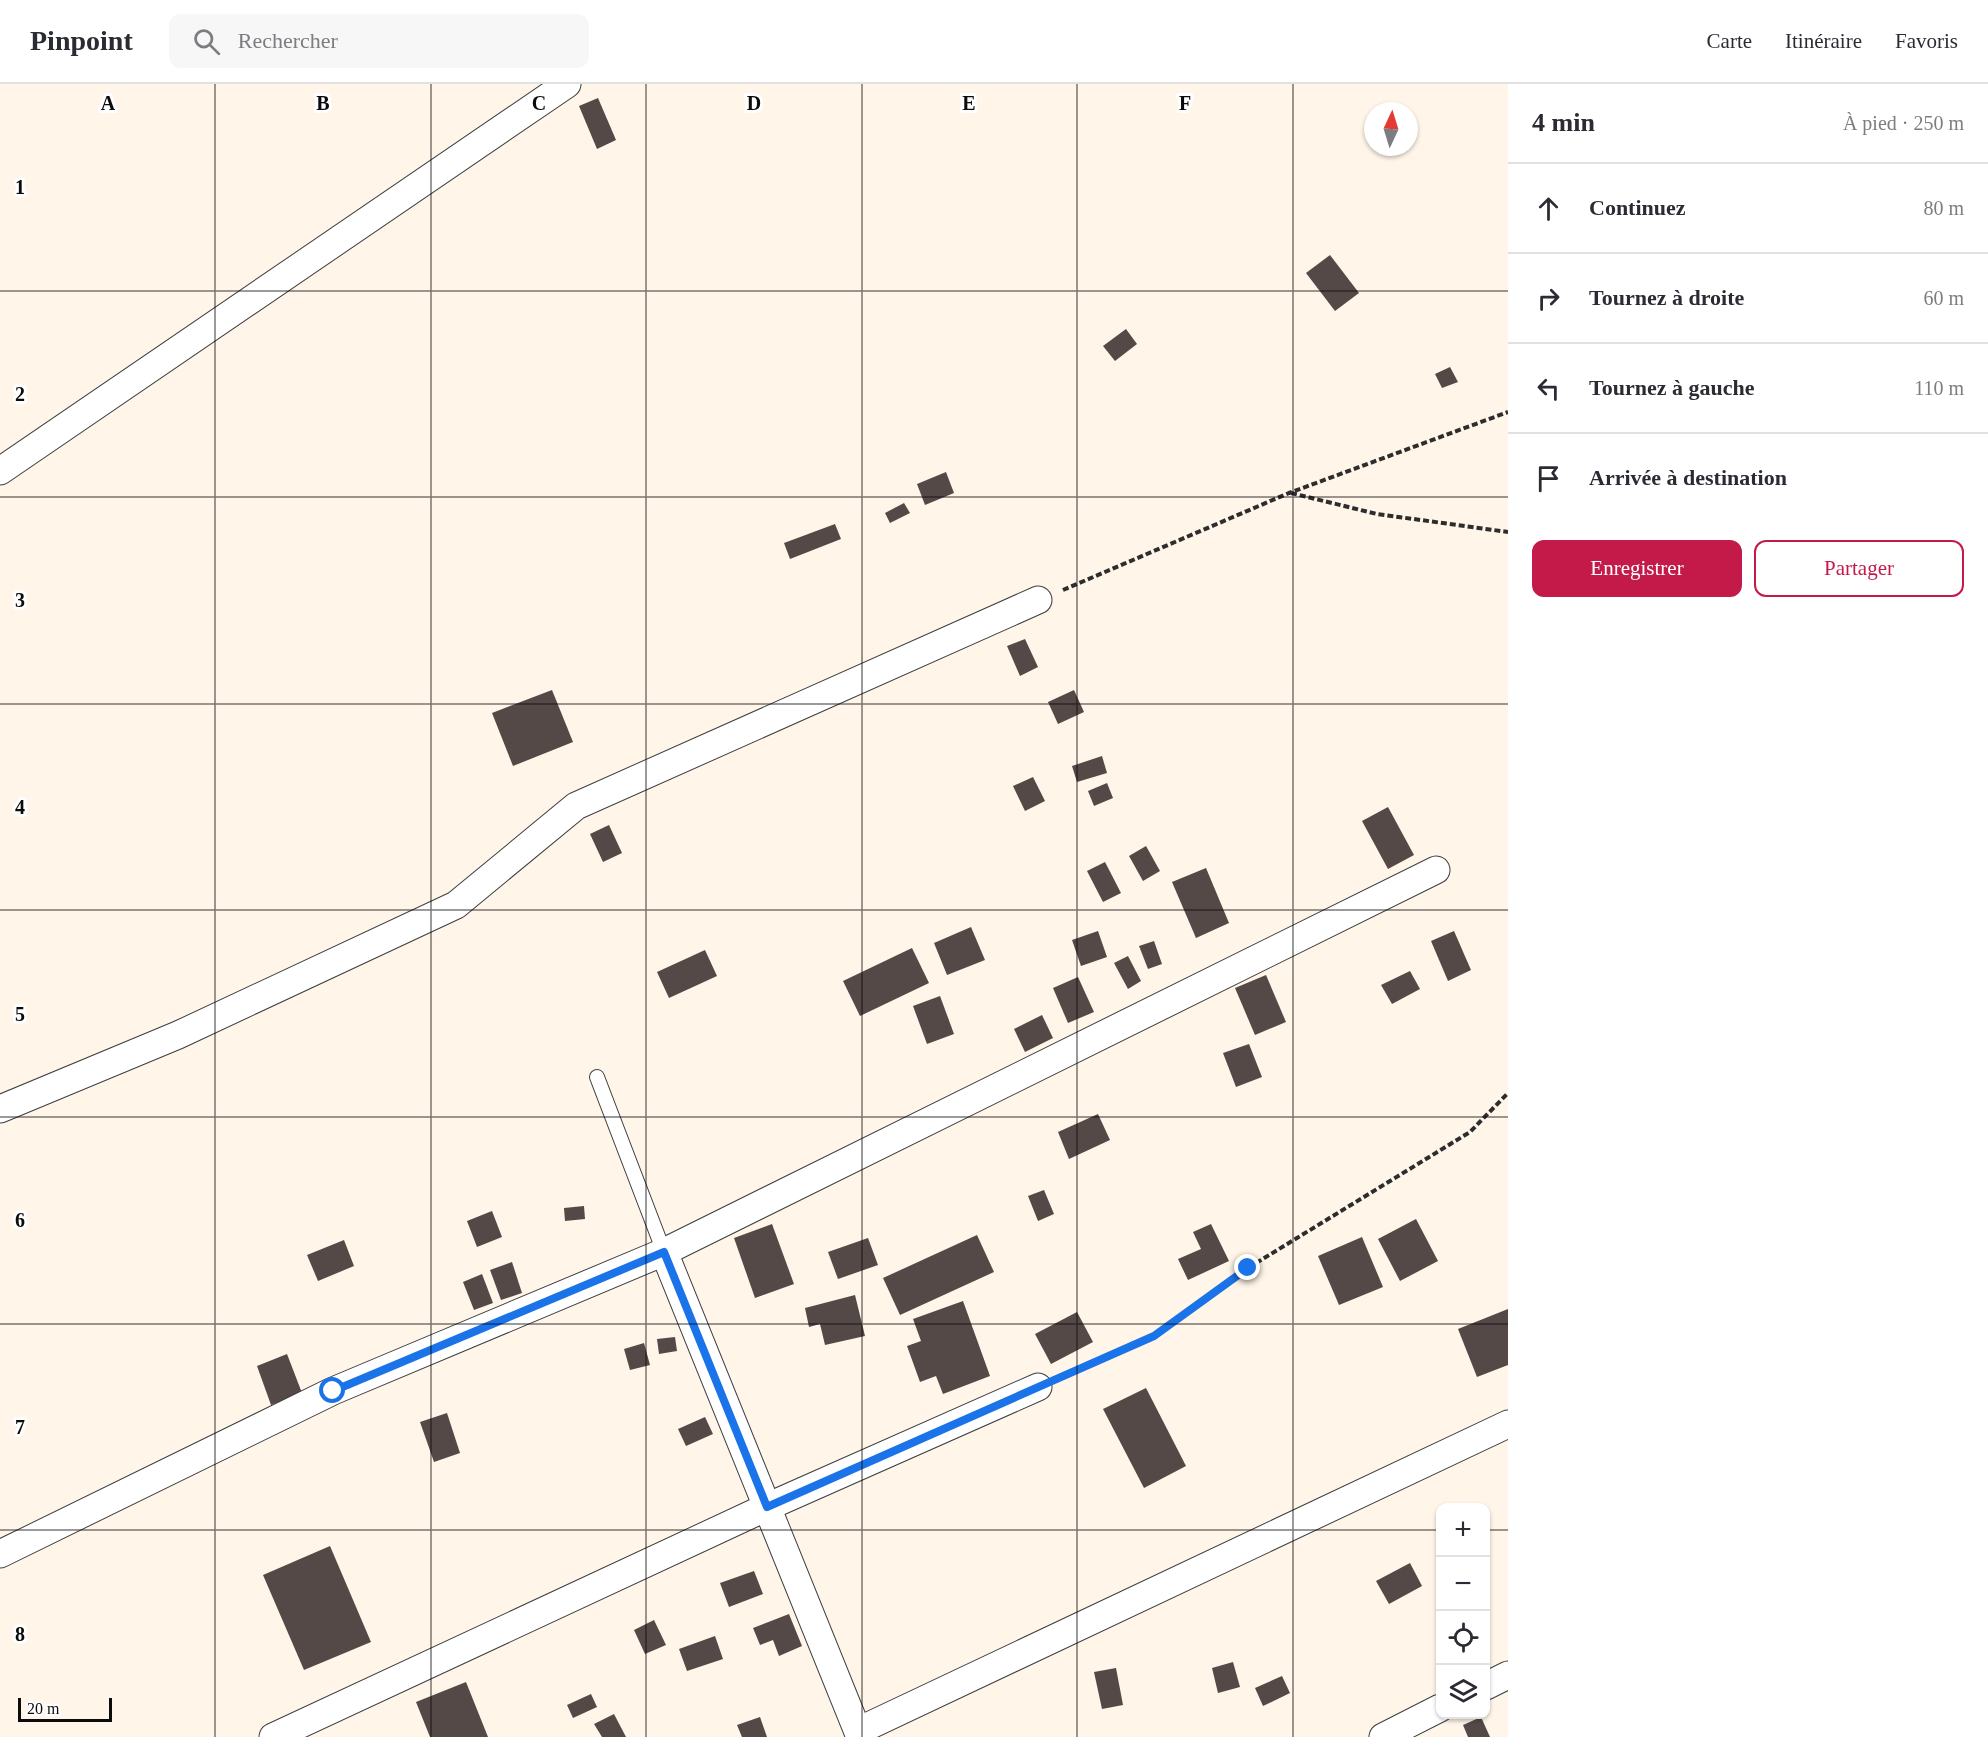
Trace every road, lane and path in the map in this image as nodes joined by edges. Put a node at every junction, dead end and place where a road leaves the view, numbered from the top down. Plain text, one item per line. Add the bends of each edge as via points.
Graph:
1 (567, 84) edge
2 (1508, 412) edge
3 (0, 471) edge
4 (1289, 493) junction
5 (1508, 532) edge
6 (1038, 600) joint
7 (1436, 870) dead end
8 (597, 1077) dead end
9 (1508, 1093) edge
10 (0, 1109) edge
11 (664, 1252) junction
12 (1038, 1387) joint
13 (1508, 1424) edge
14 (767, 1507) junction
15 (0, 1554) edge
16 (1508, 1675) edge
17 (1490, 1684) edge
18 (1436, 1710) edge
19 (859, 1734) edge
20 (273, 1737) edge
21 (1383, 1737) edge

1 - 3 street
2 - 4 path
4 - 5 path via 1377,514
4 - 6 path
6 - 10 street via 576,806 456,905 178,1035
7 - 11 street
8 - 11 lane
9 - 12 path via 1470,1132 1248,1268 1154,1336
11 - 14 street
11 - 15 street via 333,1391
12 - 14 street
13 - 19 street
14 - 19 street
14 - 20 street
16 - 17 street
18 - 21 street

